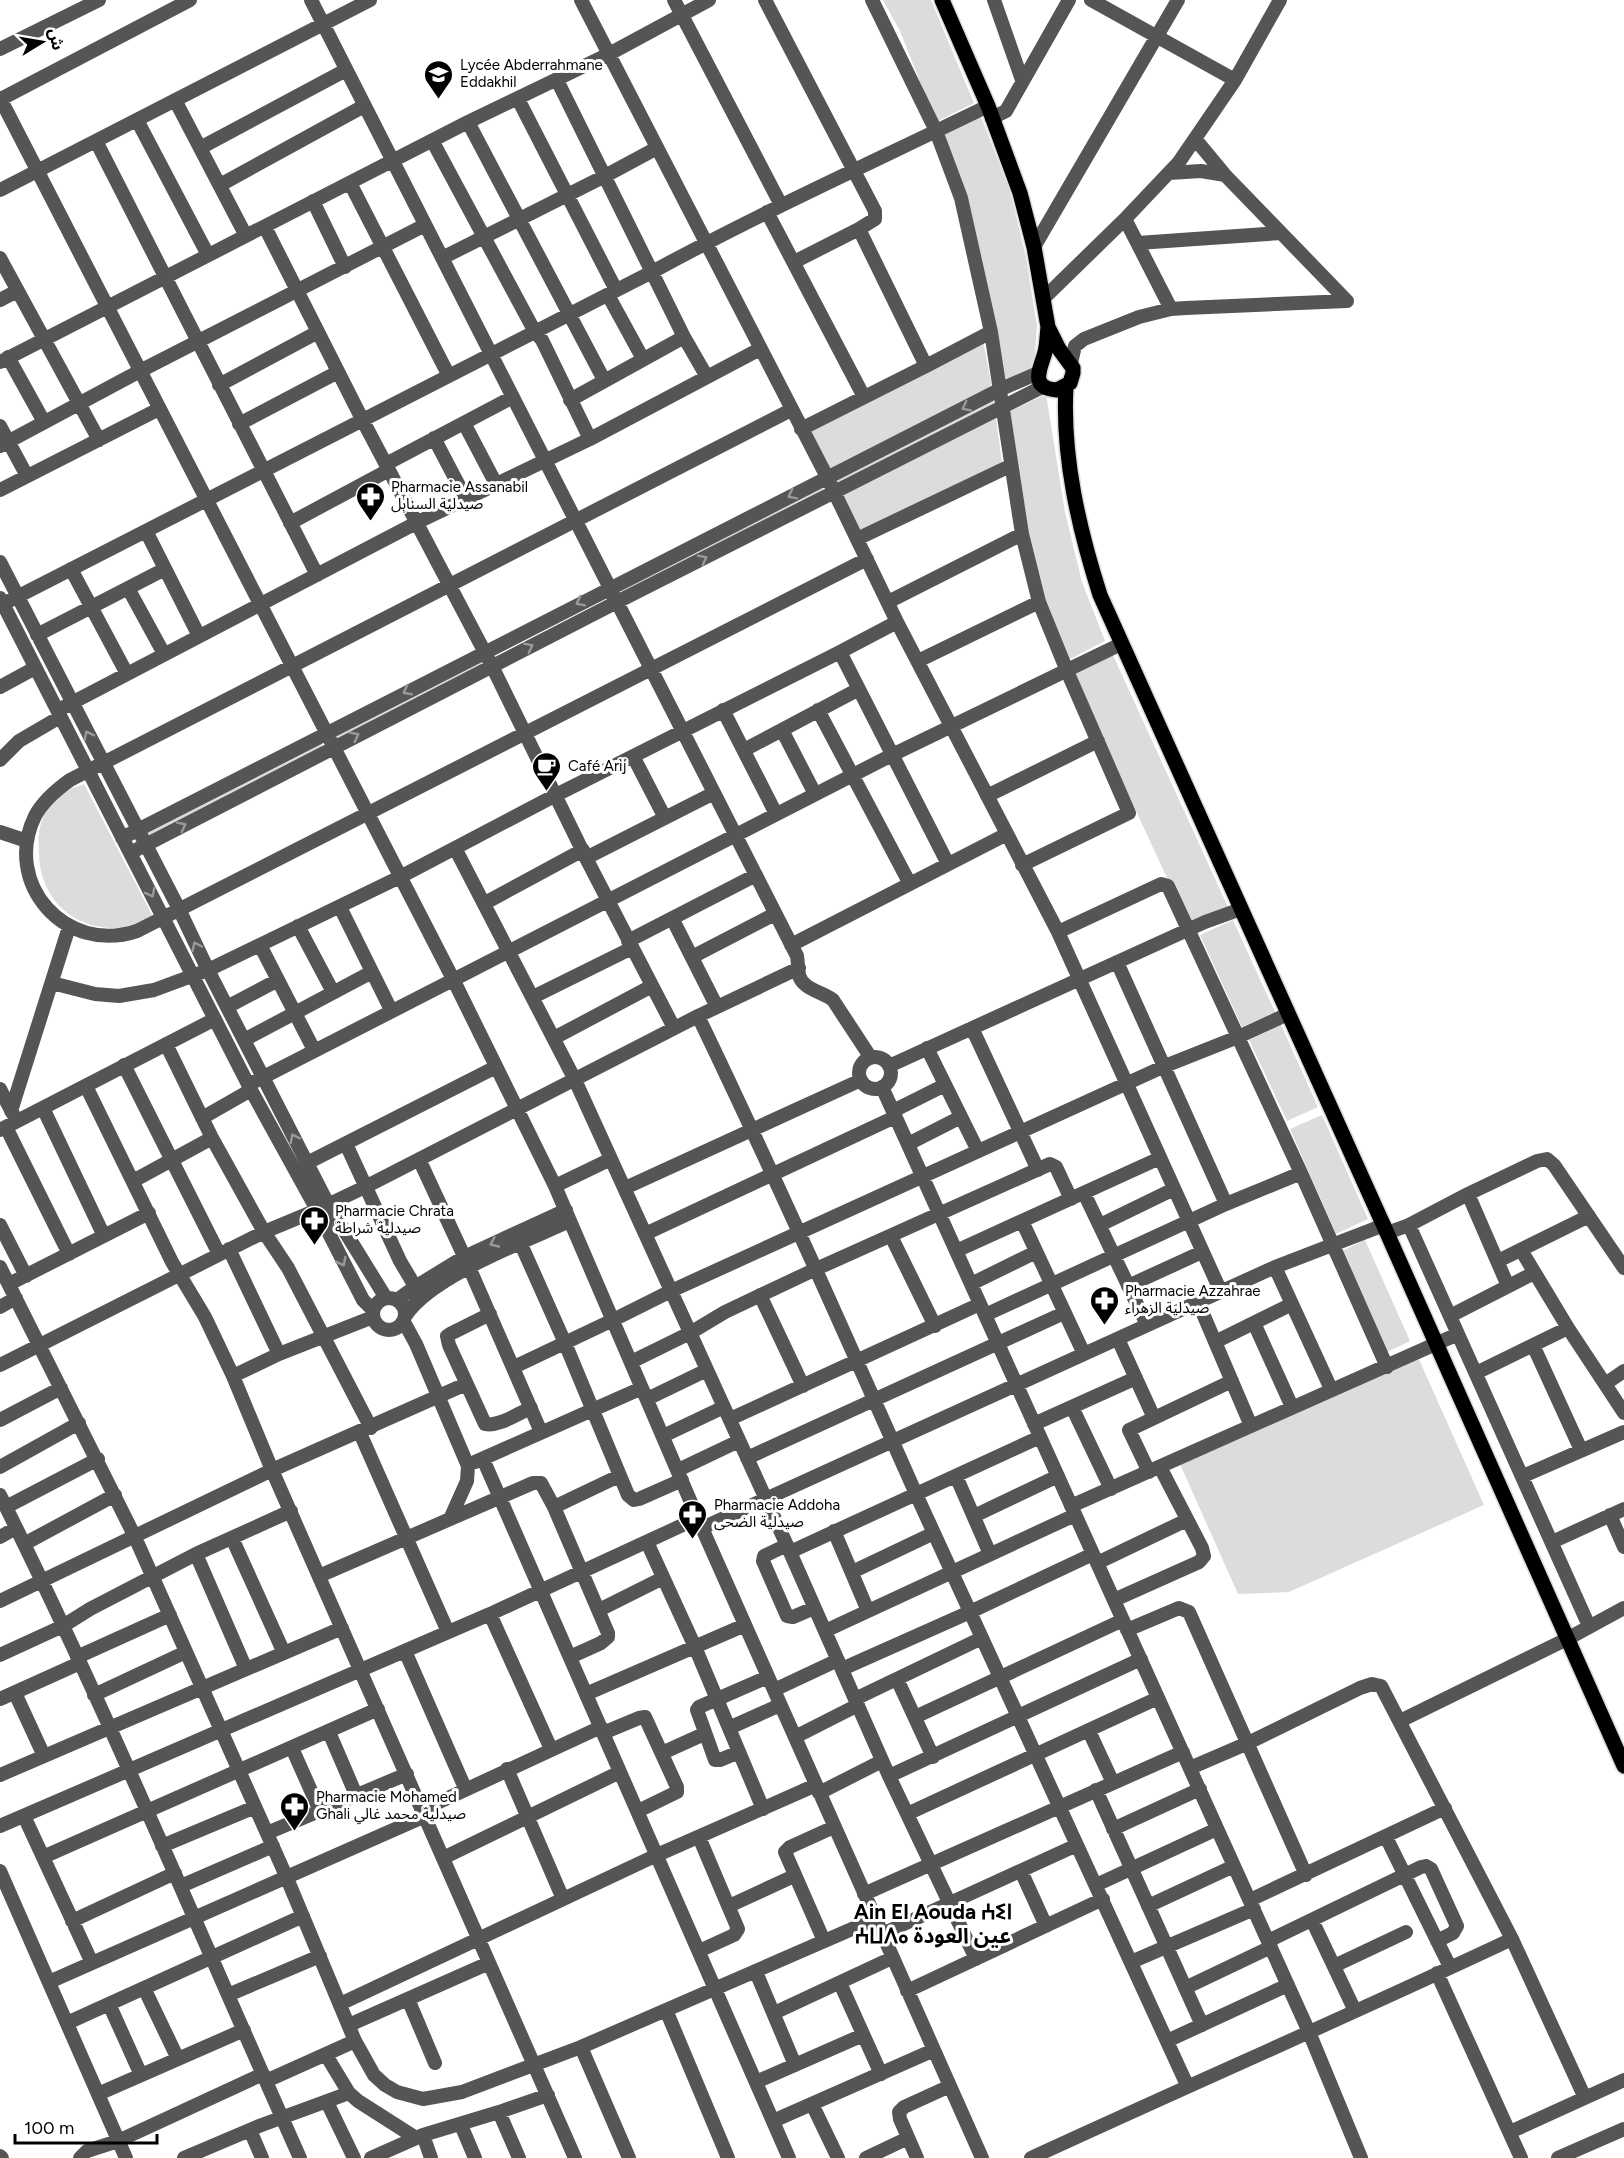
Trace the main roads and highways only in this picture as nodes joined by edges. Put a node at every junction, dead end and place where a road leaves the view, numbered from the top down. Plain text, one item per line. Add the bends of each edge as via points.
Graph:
1 (942, 0) edge
2 (1048, 327) junction
3 (1067, 360) junction
4 (1048, 380) junction
5 (1620, 1747) edge
6 (1624, 1766) edge

1 - 2 main road via 1020,193
2 - 3 main road
2 - 4 main road
3 - 4 main road via 1049,356
3 - 4 main road via 1073,368 1072,379
4 - 5 main road via 1065,420 1083,537 1100,595 1567,1639
5 - 6 main road

